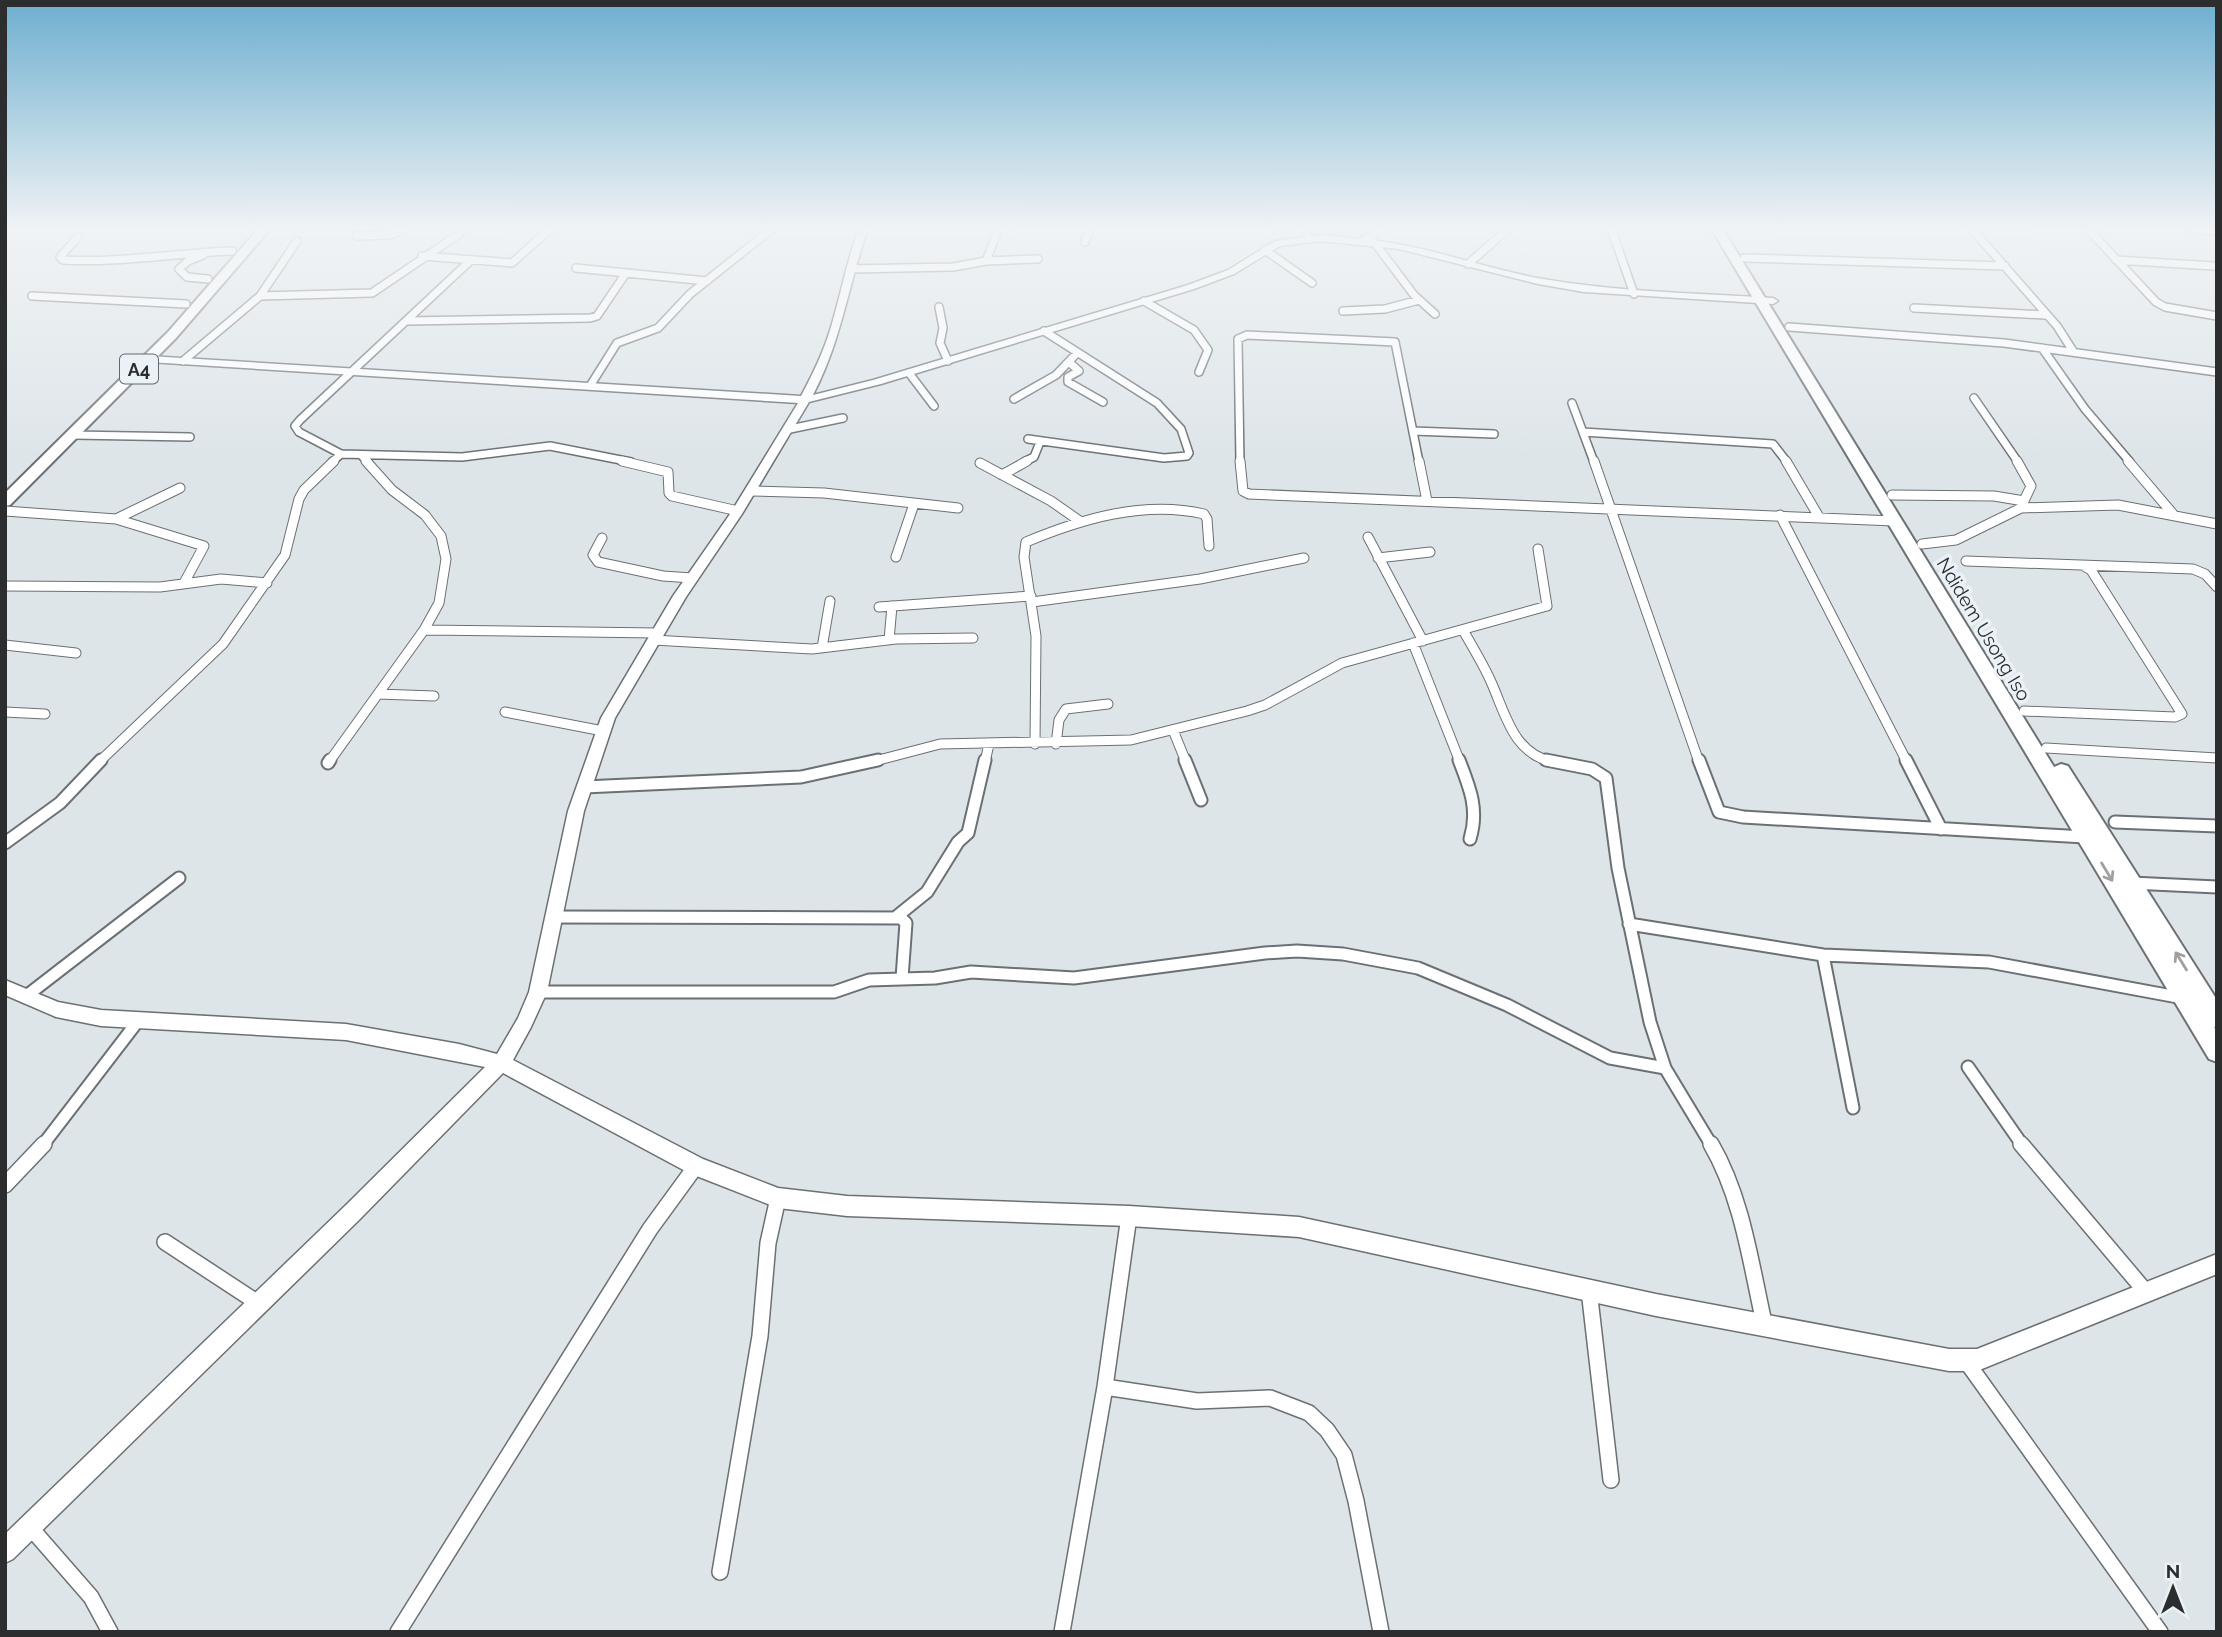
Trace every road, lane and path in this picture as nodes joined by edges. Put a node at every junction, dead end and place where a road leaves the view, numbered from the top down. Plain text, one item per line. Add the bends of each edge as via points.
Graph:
1 (186, 304) edge
2 (197, 304) edge
3 (250, 304) edge
4 (425, 304) edge
5 (605, 304) edge
6 (683, 304) edge
7 (842, 304) edge
8 (1133, 304) edge
9 (1150, 304) edge
10 (1402, 304) edge
11 (1424, 304) edge
12 (1769, 304) edge
13 (1770, 304) edge
14 (2036, 304) edge
15 (2160, 304) edge
16 (939, 307) dead end
17 (1914, 308) dead end
18 (1343, 311) dead end
19 (1435, 314) dead end
20 (2045, 315) junction
21 (2217, 316) edge
22 (408, 321) junction
23 (1789, 327) junction
24 (1044, 331) junction
25 (2042, 348) junction
26 (2073, 352) junction
27 (1076, 354) junction
28 (149, 359) junction
29 (183, 361) junction
30 (948, 361) junction
31 (1071, 364) junction
32 (355, 372) junction
33 (1199, 372) dead end
34 (2217, 372) edge
35 (909, 373) junction
36 (590, 386) junction
37 (1974, 398) dead end
38 (805, 400) junction
39 (1014, 400) dead end
40 (1103, 401) dead end
41 (1572, 403) dead end
42 (934, 406) dead end
43 (843, 418) dead end
44 (790, 429) junction
45 (1413, 431) junction
46 (1583, 432) junction
47 (1494, 434) dead end
48 (72, 435) junction
49 (190, 437) dead end
50 (1028, 439) dead end
51 (1040, 442) junction
52 (341, 454) junction
53 (362, 456) junction
54 (980, 463) dead end
55 (1002, 475) junction
56 (5, 485) edge
57 (180, 488) dead end
58 (751, 491) junction
59 (1892, 495) junction
60 (1427, 501) junction
61 (5, 502) edge
62 (914, 504) junction
63 (2022, 504) junction
64 (1611, 507) junction
65 (958, 508) dead end
66 (5, 511) edge
67 (738, 511) junction
68 (2173, 514) junction
69 (1780, 515) junction
70 (1819, 517) junction
71 (116, 519) junction
72 (1894, 521) junction
73 (1081, 522) junction
74 (2217, 524) edge
75 (1368, 537) dead end
76 (603, 538) dead end
77 (1922, 544) junction
78 (1209, 546) dead end
79 (1538, 548) dead end
80 (1430, 552) dead end
81 (896, 557) dead end
82 (1304, 558) dead end
83 (1378, 558) junction
84 (1966, 561) dead end
85 (2084, 566) junction
86 (692, 578) junction
87 (184, 583) junction
88 (267, 583) junction
89 (5, 586) edge
90 (2217, 587) edge
91 (1031, 599) junction
92 (830, 601) dead end
93 (892, 606) junction
94 (879, 607) dead end
95 (424, 630) junction
96 (1463, 630) junction
97 (655, 636) junction
98 (973, 638) dead end
99 (889, 640) junction
100 (1418, 642) junction
101 (5, 645) edge
102 (822, 648) junction
103 (76, 653) dead end
104 (378, 694) junction
105 (434, 696) dead end
106 (1108, 704) dead end
107 (2024, 711) junction
108 (5, 712) edge
109 (505, 712) dead end
110 (45, 714) dead end
111 (1173, 730) junction
112 (603, 731) junction
113 (989, 744) junction
114 (1035, 744) junction
115 (1056, 744) junction
116 (2046, 748) junction
117 (2217, 758) edge
118 (328, 763) dead end
119 (584, 787) junction
120 (1201, 800) dead end
121 (2115, 822) dead end
122 (2217, 826) edge
123 (1941, 829) junction
124 (2085, 837) junction
125 (1470, 839) dead end
126 (5, 843) edge
127 (179, 878) dead end
128 (2132, 883) junction
129 (2217, 887) edge
130 (554, 917) junction
131 (895, 917) junction
132 (1629, 924) junction
133 (1823, 955) junction
134 (902, 978) junction
135 (10, 990) edge
136 (538, 992) junction
137 (2184, 998) junction
138 (2217, 1019) edge
139 (138, 1021) junction
140 (2217, 1052) edge
141 (501, 1063) junction
142 (1968, 1067) dead end
143 (1665, 1068) junction
144 (1853, 1108) dead end
145 (696, 1166) junction
146 (5, 1185) edge
147 (778, 1198) junction
148 (1129, 1216) junction
149 (165, 1242) dead end
150 (2217, 1264) edge
151 (1589, 1290) junction
152 (2146, 1292) junction
153 (258, 1303) junction
154 (1765, 1327) junction
155 (1966, 1360) junction
156 (1105, 1387) junction
157 (1611, 1480) dead end
158 (30, 1527) junction
159 (5, 1551) edge
160 (720, 1572) dead end
161 (110, 1632) edge
162 (398, 1632) edge
163 (1062, 1632) edge
164 (1381, 1632) edge
165 (2160, 1632) edge

1 - 56 highway, A4
2 - 28 highway, A4
3 - 29 street
4 - 22 street
5 - 22 street via 590,318
6 - 36 street via 658,328 617,343
7 - 38 street via 822,367
8 - 24 street
9 - 33 street via 1194,330 1208,350
10 - 18 street
11 - 19 street
12 - 72 highway, Ndidem Usong Iso
13 - 23 highway, Ndidem Usong Iso
14 - 20 street
15 - 21 street
16 - 30 street via 940,343
17 - 20 street
20 - 26 street
22 - 32 street
23 - 25 street
23 - 59 highway, Ndidem Usong Iso
24 - 27 street
24 - 30 street
25 - 26 street
25 - 68 street via 2085,409
26 - 34 street
27 - 31 street
27 - 51 street via 1168,414 1181,429 1189,453 1164,458
28 - 29 street
28 - 48 highway, A4
29 - 32 street
30 - 35 street
31 - 39 street
31 - 40 street via 1079,371 1068,377 1068,382
32 - 36 street
32 - 52 street via 295,426
35 - 38 street
35 - 42 street
36 - 38 street
37 - 63 street via 2029,479 2031,486
38 - 44 street
41 - 46 street
43 - 44 street
44 - 58 street
45 - 47 street
45 - 60 street
45 - 60 street via 1395,342 1247,335 1238,339 1243,491
46 - 64 street
46 - 70 street via 1773,444
48 - 49 street
48 - 61 highway, A4
50 - 51 street
51 - 55 street via 1034,457
52 - 53 street
52 - 88 street via 304,490 285,555
53 - 67 street via 475,457 557,447 668,471 672,496
53 - 95 street via 441,536 446,559 439,603
54 - 55 street
55 - 73 street
57 - 71 street
58 - 62 street via 824,493
58 - 67 street
59 - 63 street via 1994,496
59 - 77 highway, Ndidem Usong Iso
60 - 64 street
62 - 65 street
62 - 81 street
63 - 68 street via 2100,503
63 - 77 street via 1956,540
64 - 69 street
64 - 123 street via 1720,811 1743,817
66 - 71 street
67 - 86 street
68 - 74 street
69 - 70 street
69 - 123 street
70 - 72 street
71 - 87 street via 204,546
72 - 124 highway, Ndidem Usong Iso
73 - 78 street via 1123,512 1197,512 1208,519
73 - 91 street via 1026,542
75 - 83 street
76 - 86 street via 593,555 598,562
77 - 107 highway, Ndidem Usong Iso
79 - 96 street via 1547,606
80 - 83 street
82 - 91 street via 1200,579
83 - 100 street
84 - 85 street
85 - 90 street via 2193,569
85 - 107 street via 2091,570 2182,714
86 - 97 street
87 - 88 street via 221,579
87 - 89 street via 160,587
88 - 126 street via 212,656 60,803
91 - 93 street
91 - 114 street via 1036,636
92 - 102 street
93 - 94 street
93 - 99 street
95 - 97 street
95 - 104 street
96 - 100 street
96 - 132 street via 1511,727 1530,754 1572,767 1594,768 1606,778
97 - 102 street
97 - 112 street
98 - 99 street
99 - 102 street
100 - 111 street via 1330,668 1265,705
100 - 125 street via 1473,796 1475,821
101 - 103 street
104 - 105 street
104 - 118 street
106 - 115 street via 1066,709 1059,720
107 - 116 highway, Ndidem Usong Iso
108 - 110 street
109 - 112 street
111 - 115 street via 1120,742
111 - 120 street
112 - 119 street
113 - 114 street
113 - 119 street via 940,744 801,777
113 - 131 street via 968,833 927,892
114 - 115 street
116 - 117 street
116 - 128 highway, Ndidem Usong Iso
119 - 130 street
121 - 122 street
123 - 124 street
124 -> 137 highway, Ndidem Usong Iso
127 - 135 street
128 - 129 street
138 -> 128 highway, Ndidem Usong Iso
130 - 131 street
130 - 136 street
131 - 134 street via 906,923
132 - 133 street
132 - 143 street
133 - 137 street via 1989,962
133 - 144 street
134 - 136 street via 869,980 834,992
134 - 143 street via 971,972 1074,978 1265,953 1343,954 1418,968 1507,1005 1610,1058
135 - 139 street via 56,1009
136 - 141 street
137 - 140 highway, Ndidem Usong Iso
139 - 141 street via 346,1032 429,1045
139 - 146 street via 47,1142
141 - 145 street
141 - 153 street
142 - 152 street via 2033,1161
143 - 154 street via 1724,1167
145 - 147 street
145 - 162 street via 650,1230
147 - 148 street via 894,1208
147 - 160 street
148 - 151 street via 1299,1227
148 - 156 street
149 - 153 street
150 - 152 street
151 - 154 street
151 - 157 street
152 - 155 street via 1977,1360
153 - 158 street
154 - 155 street
155 - 165 street
156 - 163 street
156 - 164 street via 1197,1401 1270,1398 1310,1413 1344,1455
158 - 159 street
158 - 161 street via 91,1597

